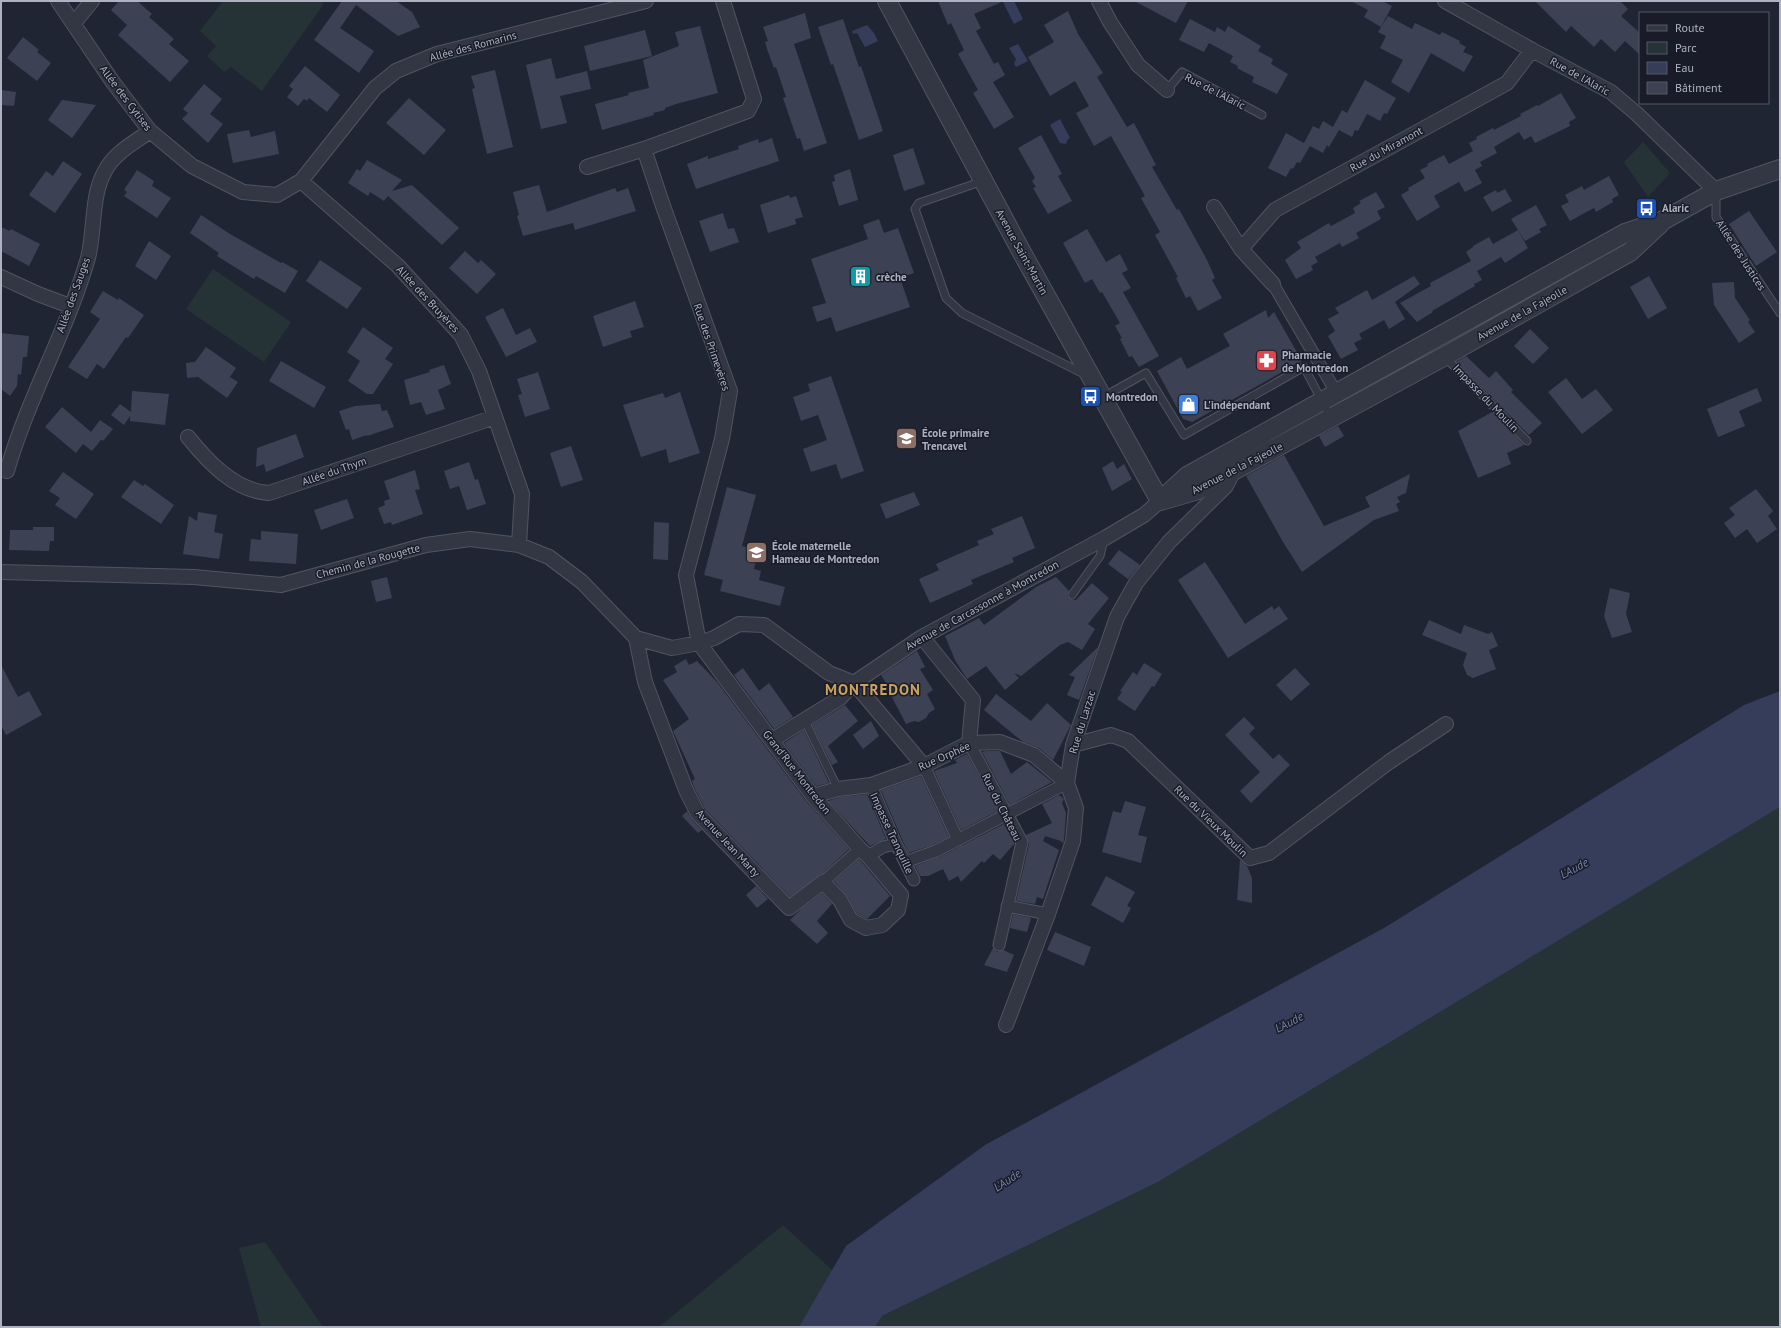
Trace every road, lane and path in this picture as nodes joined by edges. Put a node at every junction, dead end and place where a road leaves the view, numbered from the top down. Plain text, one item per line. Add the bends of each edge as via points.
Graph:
1 (58, 1) edge
2 (92, 1) edge
3 (646, 1) edge
4 (723, 1) edge
5 (887, 1) edge
6 (1099, 1) edge
7 (1444, 1) edge
8 (1467, 7) edge
9 (74, 24) junction
10 (1532, 50) junction
11 (1168, 90) joint
12 (1262, 115) dead end
13 (150, 132) junction
14 (644, 149) junction
15 (587, 167) dead end
16 (1780, 169) edge
17 (301, 181) junction
18 (983, 181) junction
19 (1716, 192) junction
20 (1214, 207) dead end
21 (1664, 220) junction
22 (1241, 250) junction
23 (1, 277) edge
24 (1273, 284) joint
25 (70, 306) junction
26 (1780, 314) edge
27 (1445, 356) junction
28 (1091, 378) junction
29 (1330, 396) junction
30 (1102, 397) junction
31 (495, 417) junction
32 (1332, 418) junction
33 (188, 437) dead end
34 (1527, 440) dead end
35 (1226, 454) junction
36 (7, 471) dead end
37 (1235, 471) junction
38 (1160, 501) junction
39 (1104, 538) junction
40 (519, 545) junction
41 (1, 572) edge
42 (1072, 595) dead end
43 (922, 637) junction
44 (636, 638) junction
45 (700, 643) junction
46 (854, 682) junction
47 (804, 719) junction
48 (1446, 724) dead end
49 (772, 740) junction
50 (968, 743) junction
51 (1073, 745) junction
52 (924, 766) junction
53 (1067, 783) junction
54 (871, 785) junction
55 (838, 789) junction
56 (813, 796) junction
57 (1007, 813) junction
58 (958, 840) junction
59 (896, 844) junction
60 (864, 852) junction
61 (905, 862) junction
62 (914, 880) dead end
63 (822, 882) junction
64 (1007, 906) junction
65 (1048, 914) junction
66 (999, 945) dead end
67 (1006, 1025) dead end

1 - 9 street, Allée des Cytises
2 - 9 street
3 - 17 street, Allée des Romarins via 437,54 396,71 375,88
4 - 14 street via 754,99 748,111
5 - 18 street, Avenue Saint-Martin
6 - 11 street, Rue de l'Alaric via 1138,65
7 - 8 street, Rue de l'Alaric
8 - 10 street, Rue de l'Alaric
9 - 13 street, Allée des Cytises
10 - 19 street, Rue de l'Alaric via 1611,92
10 - 22 street, Rue du Miramont via 1507,83 1275,210
11 - 12 lane, Rue de l'Alaric via 1182,72
13 - 17 street, Allée des Cytises via 192,166 243,192 277,195
13 - 25 street, Allée des Sauges via 118,154 105,171 99,188 88,257
14 - 15 street
14 - 45 street, Rue des Primevères via 730,391 722,439 686,575
16 - 19 street, Avenue de la Fajeolle
17 - 31 street, Allée des Bruyères via 398,266 461,335 479,371
18 - 28 street, Avenue Saint-Martin
18 - 28 lane via 919,203 915,209 946,298 962,313
19 - 21 street, Avenue de la Fajeolle
19 - 26 lane, Allée des Justices via 1716,217
20 - 22 street
21 - 27 street, Avenue de la Fajeolle via 1630,252
21 - 29 street, Avenue de la Fajeolle via 1625,233
22 - 24 street
23 - 25 street
24 - 29 street
25 - 36 street, Allée des Sauges
27 - 32 street, Avenue de la Fajeolle
27 - 34 lane, Impasse du Moulin
28 - 30 street, Avenue Saint-Martin
29 - 30 lane via 1304,366 1184,435 1146,373
29 - 32 lane
29 - 35 street, Avenue de la Fajeolle
30 - 38 street, Avenue Saint-Martin
31 - 33 street, Allée du Thym via 269,493 256,492 239,485 204,456
31 - 40 street, Allée des Bruyères via 522,494
32 - 37 street, Avenue de la Fajeolle
35 - 37 street
35 - 38 street, Avenue de la Fajeolle via 1188,476
37 - 38 street, Avenue de la Fajeolle via 1198,490
37 - 51 street, Rue du Larzac via 1226,486 1169,542 1136,583 1117,617
38 - 39 street, Avenue de Carcassonne à Montredon via 1144,515
39 - 42 lane via 1100,556
39 - 43 street, Avenue de Carcassonne à Montredon
40 - 41 street, Chemin de la Rougette via 470,540 426,545 281,585 194,577
40 - 44 street, Chemin de la Rougette via 549,557 582,582
43 - 46 street, Avenue de Carcassonne à Montredon
43 - 50 street via 974,700
44 - 45 street via 672,648
44 - 63 street, Avenue Jean Marty via 645,682 686,790 698,814 789,908
45 - 46 street via 739,624 764,624 830,673
45 - 49 street, Grand'Rue Montredon
46 - 47 street, Avenue de Carcassonne à Montredon via 840,698
46 - 52 street
47 - 49 street, Avenue de Carcassonne à Montredon
47 - 55 lane
48 - 51 street, Rue du Vieux Moulin via 1389,762 1269,853 1250,858 1128,741 1111,735
49 - 56 street, Grand'Rue Montredon
50 - 52 street, Rue Orphée
50 - 53 street, Rue Orphée via 1000,742 1034,755
50 - 57 street, Rue du Château
51 - 53 street, Rue du Larzac
52 - 54 street, Rue Orphée
52 - 58 street
53 - 57 street
53 - 65 street, Rue du Larzac via 1076,808 1073,841
54 - 55 street, Rue Orphée
54 - 59 street, Impasse Tranquille
55 - 56 street, Rue Orphée
56 - 60 street, Grand'Rue Montredon
57 - 58 street
57 - 64 street, Rue du Château via 1022,842
58 - 61 street
59 - 60 street, Avenue Jean Marty
59 - 61 street, Impasse Tranquille
60 - 63 street, Avenue Jean Marty
60 - 63 street, Grand'Rue Montredon via 901,895 898,910 882,925 866,928 852,920 840,900
61 - 62 street, Impasse Tranquille
64 - 65 street
64 - 66 street, Rue du Château
65 - 67 street, Rue du Larzac

